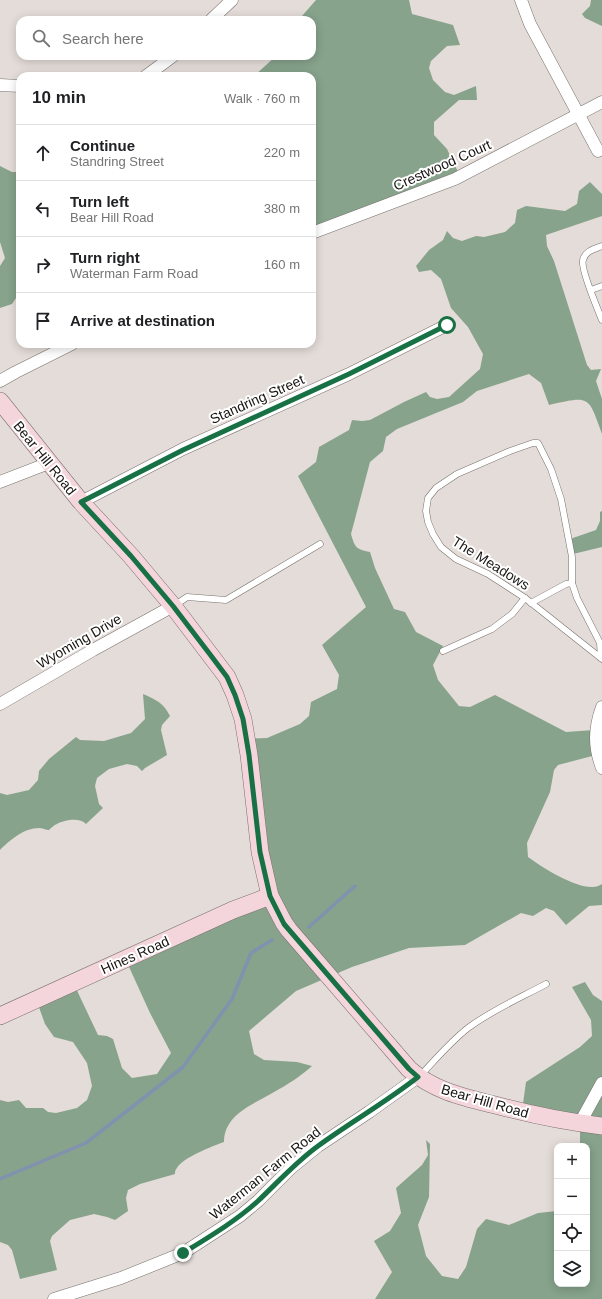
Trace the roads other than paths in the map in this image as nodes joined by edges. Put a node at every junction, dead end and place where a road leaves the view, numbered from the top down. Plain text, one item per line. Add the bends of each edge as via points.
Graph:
1 (232, 0) edge
2 (522, 0) edge
3 (215, 16) edge
4 (168, 60) edge
5 (151, 72) edge
6 (0, 85) edge
7 (16, 86) edge
8 (602, 102) edge
9 (579, 115) junction
10 (598, 151) dead end
11 (316, 231) edge
12 (602, 246) edge
13 (602, 286) edge
14 (591, 290) junction
15 (602, 320) edge
16 (447, 325) dead end
17 (64, 348) edge
18 (0, 381) edge
19 (0, 402) edge
20 (48, 463) junction
21 (0, 482) edge
22 (81, 502) junction
23 (320, 544) dead end
24 (572, 584) junction
25 (526, 598) junction
26 (531, 603) junction
27 (173, 606) junction
28 (443, 651) dead end
29 (602, 658) edge
30 (0, 704) edge
31 (602, 708) edge
32 (601, 765) edge
33 (270, 896) junction
34 (546, 984) dead end
35 (0, 1016) edge
36 (418, 1077) junction
37 (602, 1083) edge
38 (580, 1122) junction
39 (602, 1126) edge
40 (54, 1299) edge

1 - 3 street
2 - 9 street via 530,24
4 - 5 street
6 - 7 street
8 - 9 street, Crestwood Court
9 - 10 street
9 - 11 street, Crestwood Court via 455,179
12 - 14 lane via 592,249 583,261 582,266
13 - 14 lane
14 - 15 lane
16 - 22 street, Standring Street via 349,374 183,450
17 - 18 street
19 - 20 street, Bear Hill Road
20 - 21 street
20 - 22 street, Bear Hill Road
22 - 27 street, Bear Hill Road
23 - 27 lane via 226,600 187,597
24 - 25 lane, The Meadows via 572,557 561,499 543,450 538,443 533,443 457,474 436,488 428,498 426,511 433,534 441,547 456,559 488,574
24 - 26 lane via 566,584
24 - 29 lane, The Meadows via 600,643
25 - 26 lane, The Meadows
25 - 28 lane via 512,614 492,629
26 - 29 lane, The Meadows
27 - 30 street, Wyoming Drive
27 - 33 street, Bear Hill Road via 227,677 235,695 243,719 260,852
31 - 32 street via 596,722 596,743
33 - 35 street, Hines Road
33 - 36 street, Bear Hill Road via 288,930
34 - 36 lane via 468,1028
36 - 38 street, Bear Hill Road via 453,1094 482,1103
36 - 40 street, Waterman Farm Road via 318,1146 240,1216 183,1253 128,1275
37 - 38 street
38 - 39 street, Bear Hill Road

